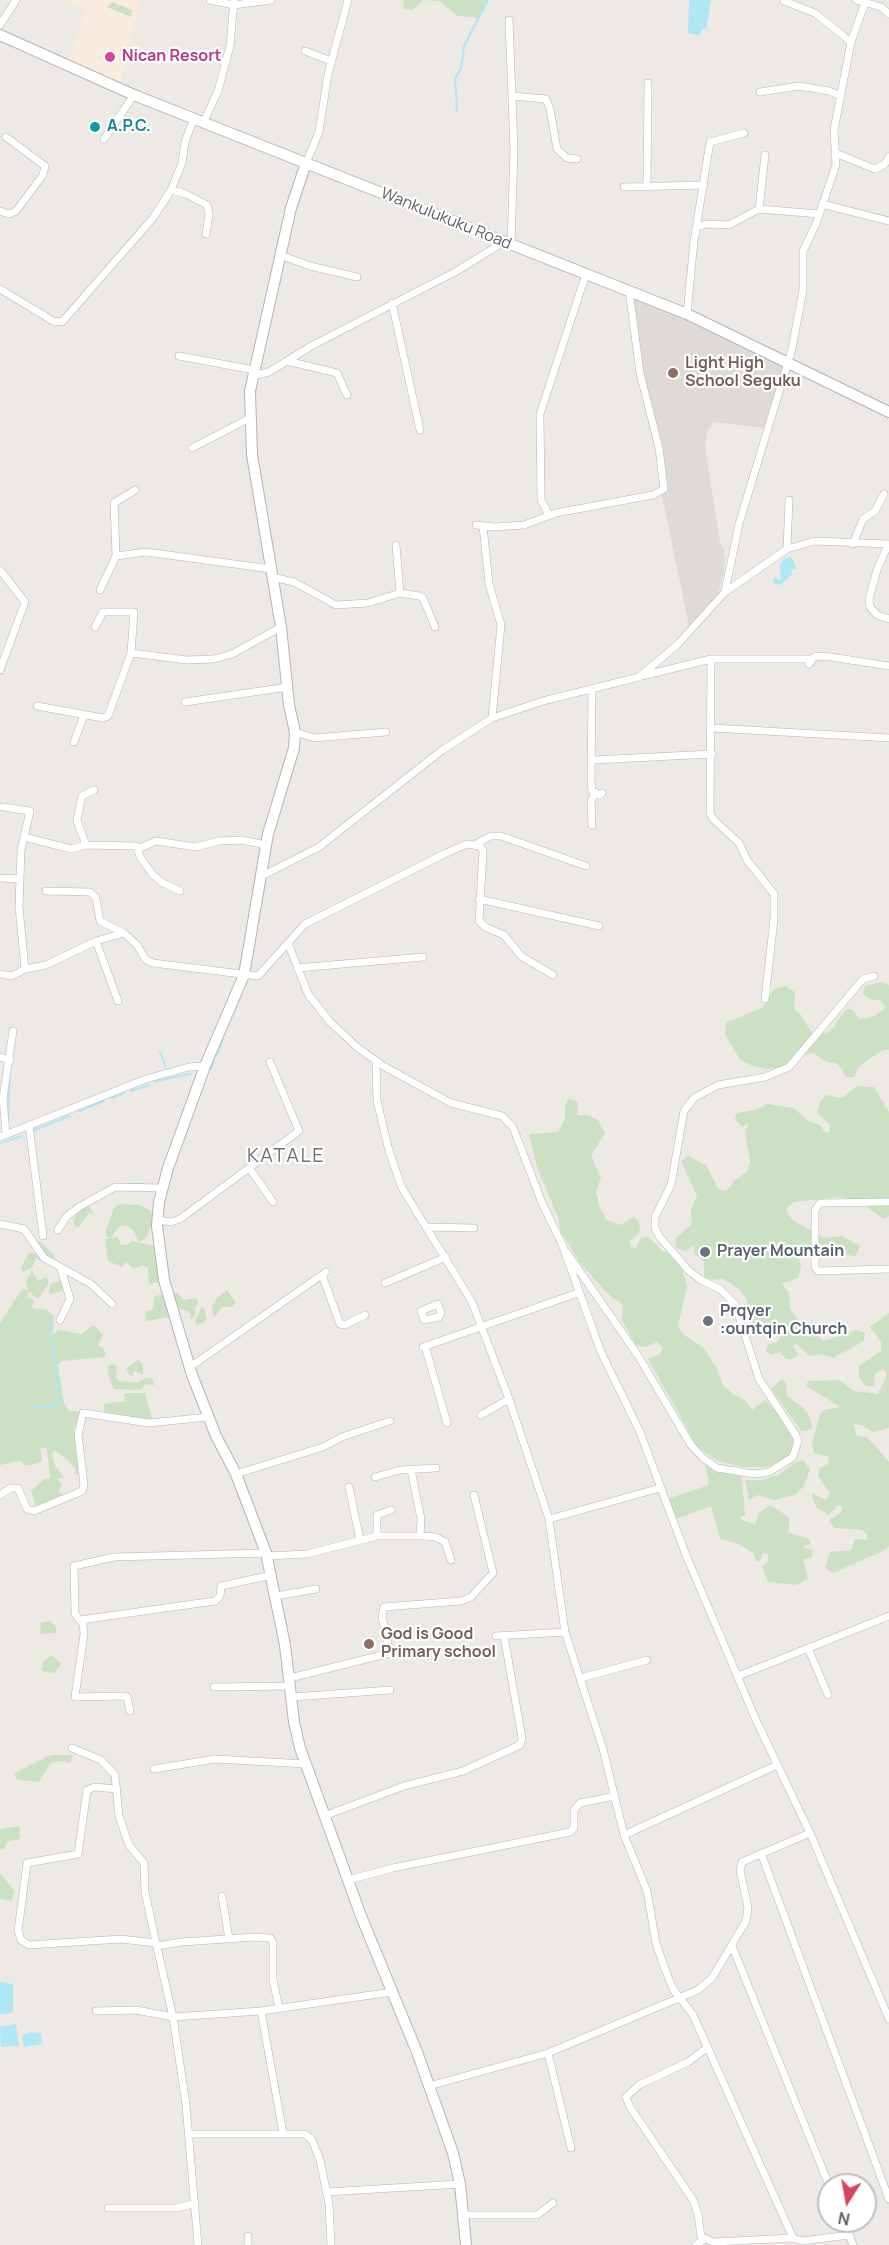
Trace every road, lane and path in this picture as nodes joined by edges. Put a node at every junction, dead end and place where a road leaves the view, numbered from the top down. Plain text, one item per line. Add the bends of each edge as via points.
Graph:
1 (16, 0) edge
2 (210, 0) edge
3 (271, 0) edge
4 (348, 0) edge
5 (856, 0) edge
6 (784, 1) edge
7 (865, 2) edge
8 (234, 3) edge
9 (889, 14) edge
10 (509, 20) dead end
11 (0, 25) edge
12 (0, 35) edge
13 (851, 42) junction
14 (306, 51) dead end
15 (331, 61) junction
16 (648, 83) dead end
17 (760, 92) dead end
18 (134, 95) junction
19 (512, 96) junction
20 (841, 96) junction
21 (199, 119) junction
22 (744, 133) dead end
23 (6, 137) dead end
24 (104, 139) dead end
25 (835, 153) junction
26 (765, 154) dead end
27 (889, 157) edge
28 (577, 159) dead end
29 (306, 163) junction
30 (647, 186) junction
31 (704, 186) junction
32 (624, 187) dead end
33 (171, 190) junction
34 (822, 204) junction
35 (759, 209) junction
36 (0, 211) edge
37 (819, 214) junction
38 (889, 221) edge
39 (697, 227) junction
40 (206, 234) dead end
41 (508, 243) junction
42 (280, 255) junction
43 (586, 274) junction
44 (357, 277) dead end
45 (0, 289) edge
46 (629, 290) junction
47 (392, 303) junction
48 (687, 314) junction
49 (179, 357) dead end
50 (287, 361) junction
51 (789, 363) junction
52 (253, 373) junction
53 (348, 395) dead end
54 (889, 412) edge
55 (250, 418) junction
56 (420, 430) dead end
57 (192, 448) dead end
58 (135, 490) dead end
59 (884, 494) dead end
60 (789, 500) dead end
61 (549, 515) junction
62 (396, 544) dead end
63 (853, 544) junction
64 (889, 544) edge
65 (787, 549) junction
66 (116, 556) junction
67 (0, 570) edge
68 (272, 573) junction
69 (100, 590) dead end
70 (725, 592) junction
71 (400, 593) junction
72 (889, 620) edge
73 (95, 627) dead end
74 (280, 627) junction
75 (435, 627) dead end
76 (131, 653) junction
77 (711, 659) junction
78 (889, 666) edge
79 (0, 670) edge
80 (639, 676) junction
81 (288, 687) junction
82 (592, 689) junction
83 (185, 702) dead end
84 (37, 706) dead end
85 (84, 715) junction
86 (492, 718) junction
87 (712, 728) junction
88 (295, 732) junction
89 (386, 732) dead end
90 (889, 738) edge
91 (74, 742) dead end
92 (712, 754) junction
93 (593, 760) junction
94 (94, 790) dead end
95 (3, 807) dead end
96 (592, 825) dead end
97 (24, 837) junction
98 (474, 844) junction
99 (86, 845) junction
100 (266, 845) junction
101 (136, 846) junction
102 (586, 866) dead end
103 (260, 877) junction
104 (0, 878) edge
105 (20, 879) junction
106 (45, 891) dead end
107 (180, 891) dead end
108 (479, 899) junction
109 (599, 926) dead end
110 (124, 933) junction
111 (96, 941) junction
112 (288, 943) junction
113 (423, 957) dead end
114 (297, 968) junction
115 (25, 969) junction
116 (0, 974) edge
117 (244, 975) junction
118 (553, 975) dead end
119 (874, 976) dead end
120 (765, 999) dead end
121 (118, 1001) dead end
122 (13, 1031) dead end
123 (0, 1057) edge
124 (10, 1060) junction
125 (270, 1062) dead end
126 (376, 1062) junction
127 (205, 1066) junction
128 (29, 1125) junction
129 (3, 1135) edge
130 (250, 1169) junction
131 (162, 1188) junction
132 (273, 1202) dead end
133 (889, 1202) edge
134 (158, 1221) junction
135 (0, 1224) edge
136 (427, 1227) junction
137 (474, 1228) dead end
138 (58, 1230) dead end
139 (43, 1236) dead end
140 (562, 1244) junction
141 (446, 1257) junction
142 (61, 1269) junction
143 (889, 1269) edge
144 (385, 1283) dead end
145 (578, 1293) junction
146 (112, 1304) dead end
147 (365, 1315) dead end
148 (60, 1320) dead end
149 (481, 1327) junction
150 (190, 1367) junction
151 (509, 1399) junction
152 (480, 1415) dead end
153 (208, 1417) junction
154 (390, 1421) dead end
155 (447, 1423) dead end
156 (436, 1468) dead end
157 (411, 1470) junction
158 (236, 1474) junction
159 (375, 1477) dead end
160 (349, 1487) dead end
161 (660, 1488) junction
162 (0, 1495) edge
163 (474, 1495) dead end
164 (391, 1510) dead end
165 (549, 1519) junction
166 (377, 1536) junction
167 (420, 1536) junction
168 (360, 1540) junction
169 (267, 1555) junction
170 (451, 1560) dead end
171 (272, 1575) junction
172 (316, 1589) dead end
173 (276, 1596) junction
174 (889, 1616) edge
175 (80, 1620) junction
176 (565, 1632) junction
177 (808, 1648) junction
178 (647, 1660) dead end
179 (738, 1676) junction
180 (581, 1678) junction
181 (214, 1687) dead end
182 (291, 1687) junction
183 (390, 1690) dead end
184 (828, 1695) dead end
185 (130, 1711) dead end
186 (72, 1748) dead end
187 (306, 1764) junction
188 (777, 1765) junction
189 (154, 1769) dead end
190 (117, 1789) junction
191 (615, 1796) junction
192 (324, 1816) junction
193 (810, 1833) junction
194 (624, 1835) junction
195 (761, 1853) junction
196 (348, 1880) junction
197 (222, 1896) dead end
198 (229, 1939) junction
199 (156, 1944) junction
200 (732, 1946) junction
201 (392, 1992) junction
202 (681, 1999) junction
203 (279, 2008) junction
204 (96, 2011) dead end
205 (261, 2011) junction
206 (173, 2017) junction
207 (889, 2019) edge
208 (708, 2048) junction
209 (548, 2053) junction
210 (429, 2086) junction
211 (283, 2133) junction
212 (188, 2134) junction
213 (571, 2148) dead end
214 (824, 2173) edge
215 (460, 2184) junction
216 (326, 2192) junction
217 (889, 2199) edge
218 (554, 2203) dead end
219 (192, 2204) junction
220 (108, 2208) dead end
221 (463, 2215) junction
222 (849, 2235) joint
223 (248, 2236) dead end
224 (794, 2238) junction
225 (705, 2240) junction
226 (803, 2243) edge
227 (198, 2245) edge
228 (248, 2245) edge
229 (331, 2245) edge
230 (466, 2245) edge
231 (696, 2245) edge
232 (853, 2245) edge

1 - 11 street
2 - 8 street
3 - 8 street
4 - 15 street
5 - 7 street
6 - 13 street via 814,13
7 - 9 street
7 - 13 street
8 - 21 street via 228,56 218,91
10 - 19 street
12 - 18 street, Wankulukuku Road
13 - 20 street
14 - 15 street
15 - 29 street via 319,132
16 - 30 street
17 - 20 street via 799,86
18 - 21 street, Wankulukuku Road
18 - 24 street
19 - 28 street via 546,99 557,149 567,158
19 - 41 street
20 - 25 street via 834,130
21 - 29 street, Wankulukuku Road
21 - 33 street via 185,142
22 - 31 street via 710,142
23 - 36 street via 45,166 43,175 16,211
25 - 27 street via 875,169
25 - 34 street via 836,165
26 - 35 street
29 - 41 street, Wankulukuku Road
29 - 42 street
30 - 31 street
30 - 32 street
31 - 39 street
33 - 40 street via 207,205
33 - 45 street via 153,218 62,322
34 - 37 street
34 - 38 street
35 - 37 street
35 - 39 street via 729,225
37 - 51 street via 803,251 800,311
39 - 48 street
41 - 43 street, Wankulukuku Road
41 - 47 street
42 - 44 street
42 - 52 street
43 - 46 street, Wankulukuku Road
43 - 61 street via 540,414 540,500
46 - 48 street, Wankulukuku Road
46 - 61 street via 640,373 659,448 664,489 654,495
47 - 50 street
47 - 56 street
48 - 51 street, Wankulukuku Road
49 - 52 street
50 - 52 street via 269,372
50 - 53 street via 337,373
51 - 54 street, Wankulukuku Road
51 - 70 street via 739,524
52 - 55 street
55 - 57 street
55 - 68 street via 255,476
58 - 66 street via 114,503
59 - 63 street via 875,511 863,519
60 - 65 street
61 - 86 street via 524,525 480,525 489,584 501,625
62 - 71 street
63 - 64 street
63 - 65 street via 814,541
64 - 72 street via 868,599 877,615
65 - 70 street
66 - 68 street via 160,552
66 - 69 street
67 - 79 street via 25,602
68 - 71 street via 336,605 368,603
68 - 74 street
70 - 80 street via 676,645
71 - 75 street via 423,598
73 - 76 street via 103,612 134,612
74 - 76 street via 232,654 214,659
74 - 81 street
76 - 85 street via 108,716
77 - 78 street via 810,661 815,656
77 - 80 street
77 - 87 street
80 - 82 street
81 - 83 street
81 - 88 street
82 - 86 street
82 - 93 street
84 - 85 street
85 - 91 street
86 - 103 street via 441,751 319,847
87 - 90 street
87 - 92 street
88 - 89 street via 314,738
88 - 100 street via 291,765
92 - 93 street
92 - 120 street via 710,813 739,843 747,860 774,894
93 - 96 street via 591,783 598,793 591,807
94 - 99 street via 82,796 76,820
95 - 97 street via 30,811
97 - 99 street via 62,848
97 - 105 street
98 - 102 street via 490,836 501,836
98 - 108 street via 483,851
98 - 112 street via 444,854 317,917 299,928
99 - 101 street
100 - 101 street via 242,840 196,847 156,841 146,847
100 - 103 street
101 - 107 street via 153,875
103 - 117 street
104 - 105 street
105 - 115 street
106 - 110 street via 90,892 96,898 100,921
108 - 109 street
108 - 118 street via 482,925 504,935 521,956
110 - 111 street
110 - 117 street via 153,963
111 - 115 street via 46,965
111 - 121 street
112 - 114 street
112 - 117 street via 258,976
113 - 114 street
114 - 126 street via 308,994 330,1022
115 - 116 street via 12,976
117 - 127 street
119 - 140 street via 863,979 789,1067 765,1077 718,1085 694,1098 684,1111 673,1178 654,1223 659,1236 688,1270 720,1289 735,1304 759,1379 795,1434 797,1449 783,1464 754,1474 717,1468 703,1458 686,1439 637,1354
122 - 124 street
123 - 124 street
124 - 129 street via 3,1098
125 - 130 street via 299,1131
126 - 136 street via 377,1101 389,1151 402,1188
126 - 140 street via 451,1103 507,1118
127 - 128 street via 146,1079
127 - 131 street
128 - 129 street
128 - 139 street
130 - 132 street
130 - 134 street via 180,1219
131 - 134 street
131 - 138 street via 115,1186 79,1207
133 - 143 street via 820,1203 816,1210 815,1267 818,1271
134 - 150 street via 164,1280
135 - 142 street via 24,1229 44,1258
136 - 137 street
136 - 141 street
140 - 145 street
141 - 144 street
141 - 149 street via 472,1302
142 - 146 street via 91,1284
142 - 148 street via 70,1299
145 - 149 street
145 - 161 street
147 - 150 street via 345,1325 340,1323 324,1273
149 - 151 street
149 - 155 street via 424,1347
150 - 153 street
151 - 152 street
151 - 165 street
153 - 158 street
153 - 162 street via 149,1423 83,1413 78,1435 82,1491 34,1511 27,1509 18,1488
154 - 158 street
156 - 157 street
157 - 159 street
157 - 167 street via 421,1519
158 - 169 street
160 - 168 street
161 - 165 street
161 - 179 street
163 - 182 street via 493,1573 471,1597 384,1607 382,1617 390,1653
164 - 166 street via 377,1515
165 - 176 street
166 - 167 street
166 - 168 street
167 - 170 street via 445,1542
168 - 169 street via 307,1554
169 - 171 street
169 - 175 street via 114,1557 76,1564 75,1614
171 - 173 street
171 - 175 street via 221,1586 215,1601
172 - 173 street
173 - 182 street
174 - 177 street
175 - 185 street via 84,1634 75,1697 128,1697
176 - 180 street
176 - 192 street via 500,1636 522,1738 520,1745 463,1771 405,1786
177 - 179 street
177 - 184 street
178 - 180 street
179 - 188 street
180 - 191 street
181 - 182 street
182 - 183 street
182 - 187 street via 294,1722
186 - 190 street via 101,1760 115,1775
187 - 189 street via 215,1759
187 - 192 street
188 - 193 street
188 - 194 street
190 - 199 street via 119,1816 129,1845 144,1863 145,1892
190 - 199 street via 87,1790 78,1854 27,1863 18,1931 25,1943 34,1945 121,1939
191 - 194 street
191 - 196 street via 580,1803 574,1810 574,1828 570,1832
192 - 196 street
193 - 195 street
193 - 207 street
194 - 202 street via 647,1891 665,1969
195 - 200 street via 740,1866 748,1908 746,1921
195 - 217 street
196 - 201 street
197 - 198 street
198 - 199 street
198 - 203 street via 265,1937 273,1942 273,1980
199 - 206 street
200 - 202 street via 712,1978
200 - 214 street
201 - 203 street
201 - 210 street
202 - 208 street
202 - 209 street
203 - 205 street
204 - 206 street via 136,2010
205 - 206 street
205 - 211 street
206 - 212 street
208 - 224 street
208 - 225 street via 639,2085 626,2097 693,2200 699,2232
209 - 210 street
209 - 213 street
210 - 215 street
211 - 212 street
211 - 216 street via 305,2134 312,2140
212 - 219 street
215 - 216 street
215 - 221 street
216 - 229 street
218 - 221 street via 537,2215
219 - 220 street via 177,2208
219 - 227 street
221 - 230 street
222 - 226 street
222 - 232 street
223 - 228 street
224 - 225 street
224 - 226 street
225 - 231 street

